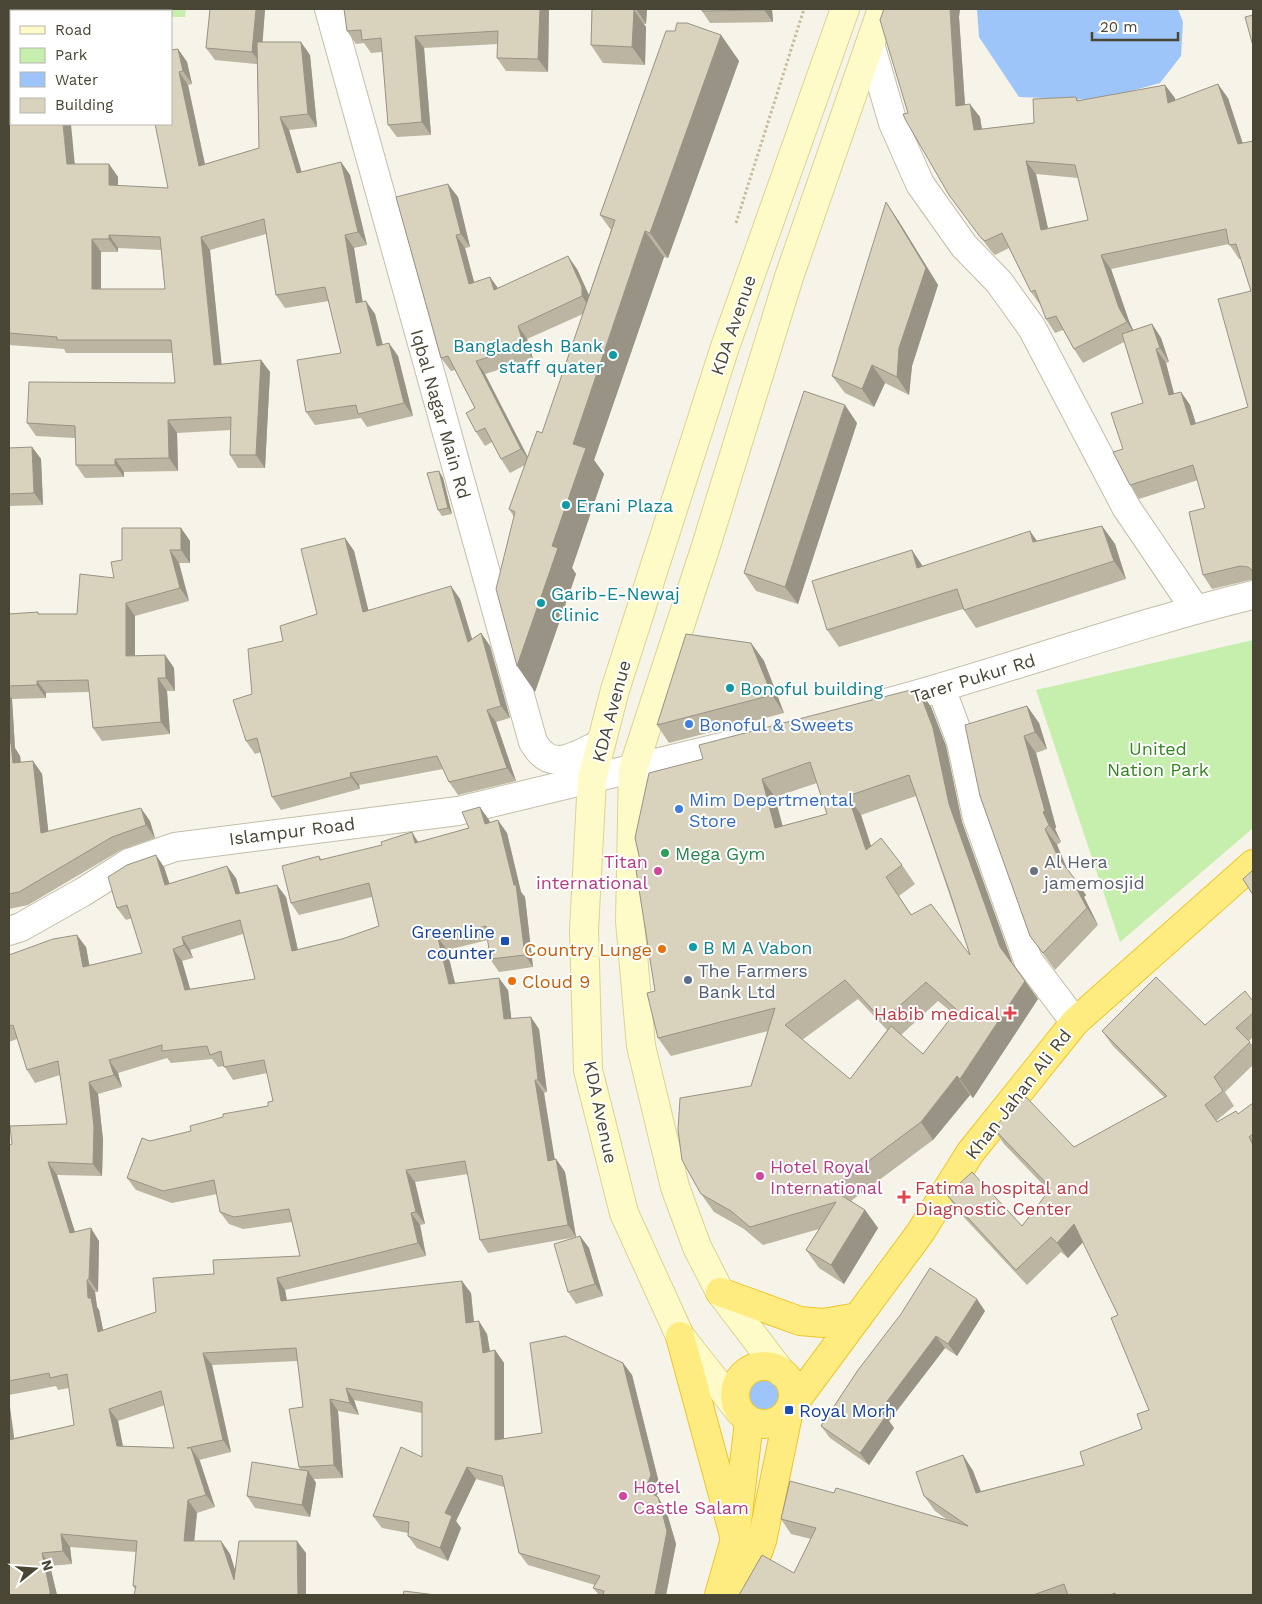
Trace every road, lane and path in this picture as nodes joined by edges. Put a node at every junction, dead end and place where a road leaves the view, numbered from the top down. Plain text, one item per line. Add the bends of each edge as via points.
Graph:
1 (329, 9) edge
2 (845, 9) edge
3 (882, 9) edge
4 (870, 44) junction
5 (1253, 595) edge
6 (1195, 609) junction
7 (941, 688) junction
8 (866, 708) edge
9 (764, 736) edge
10 (600, 744) junction
11 (633, 769) junction
12 (592, 779) junction
13 (1253, 864) edge
14 (9, 931) edge
15 (1075, 1022) junction
16 (720, 1292) junction
17 (858, 1317) junction
18 (680, 1336) junction
19 (782, 1372) junction
20 (789, 1410) junction
21 (745, 1417) junction
22 (748, 1540) junction
23 (719, 1595) edge
24 (742, 1595) edge

1 - 10 street, Iqbal Nagar Main Rd via 533,742 540,755 557,760 572,758
2 - 10 main road, KDA Avenue via 724,348
3 - 4 main road, KDA Avenue
4 - 6 street via 893,123 920,184 964,246 999,282 1032,328 1126,507
4 - 11 main road, KDA Avenue via 789,277
5 - 6 street, Tarer Pukur Rd
6 - 7 street, Tarer Pukur Rd
7 - 8 street, Tarer Pukur Rd
7 - 15 street via 961,742 977,817 1028,960
9 - 11 street
10 - 12 main road, KDA Avenue
11 - 12 street, Islampur Road
11 - 16 main road, KDA Avenue via 630,921 641,1046 675,1187 697,1247
12 - 14 street, Islampur Road via 458,811 175,847 129,863 68,901
12 - 18 main road, KDA Avenue via 584,930 588,1070 624,1213
13 - 15 highway, Khan Jahan Ali Rd
15 - 17 highway, Khan Jahan Ali Rd via 970,1153 920,1233
16 - 17 highway via 800,1321 824,1323
16 - 19 main road, KDA Avenue
17 - 20 highway, Khan Jahan Ali Rd
18 - 21 main road, KDA Avenue
18 - 22 highway
19 - 20 highway via 790,1384 792,1398
19 - 21 highway via 769,1366 755,1366 744,1373 736,1384 736,1398
20 - 21 highway via 772,1424 760,1425
20 - 22 highway
21 - 22 highway
22 - 23 highway
22 - 24 highway

